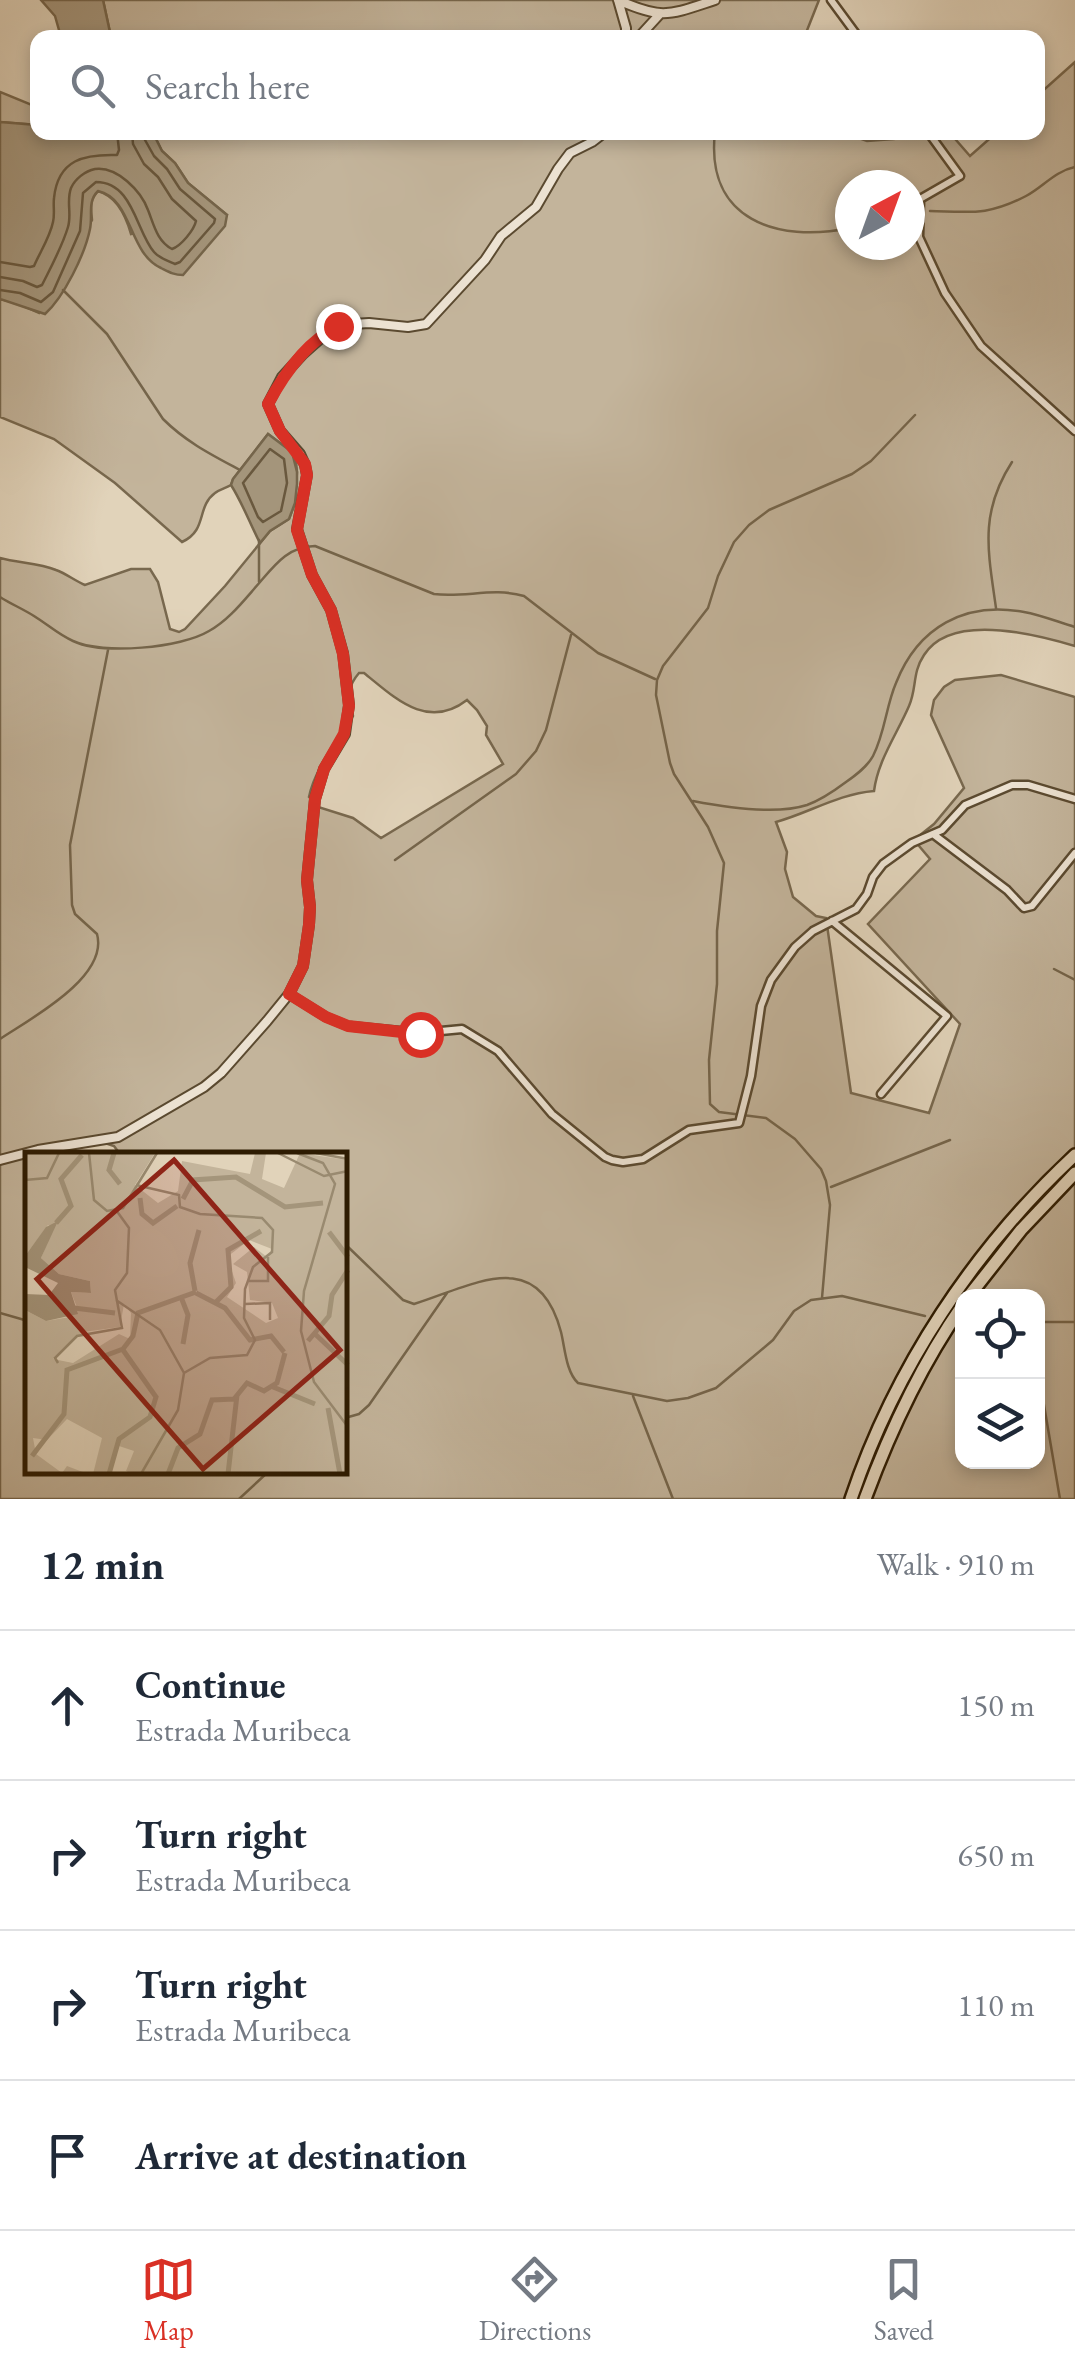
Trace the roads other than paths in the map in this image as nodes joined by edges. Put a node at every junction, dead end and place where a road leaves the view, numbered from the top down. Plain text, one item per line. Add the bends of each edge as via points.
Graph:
1 (618, 0) edge
2 (714, 0) edge
3 (831, 0) edge
4 (659, 15) junction
5 (626, 30) edge
6 (645, 30) edge
7 (852, 30) edge
8 (594, 140) edge
9 (934, 140) edge
10 (1075, 431) edge
11 (1075, 799) edge
12 (932, 833) junction
13 (1075, 853) edge
14 (832, 921) junction
15 (289, 994) junction
16 (881, 1094) dead end
17 (30, 1152) edge
18 (25, 1153) edge
19 (1075, 1155) edge
20 (0, 1160) edge
21 (1075, 1173) edge
22 (974, 1289) edge
23 (955, 1317) edge
24 (851, 1499) edge
25 (866, 1499) edge

1 - 4 street
1 - 5 street
2 - 4 street
3 - 7 street
4 - 6 street
8 - 15 street via 570,153 536,207 501,236 426,324 329,330 282,377 268,404 305,464 297,530 331,610 349,706 315,799 309,925 303,966
9 - 10 street via 960,176 920,199 920,236 945,293 981,346
11 - 12 street via 1012,785 965,805
12 - 13 street via 1024,908
12 - 14 street via 890,858 856,909
14 - 15 street via 795,947 771,980 739,1122 689,1130 633,1162 605,1157 552,1114 498,1050 462,1029 420,1034 348,1026
14 - 16 street via 946,1016
15 - 17 street via 204,1087 118,1138
18 - 20 street
19 - 24 highway via 1011,1221 947,1304 894,1396
21 - 22 highway
23 - 25 highway via 906,1401

